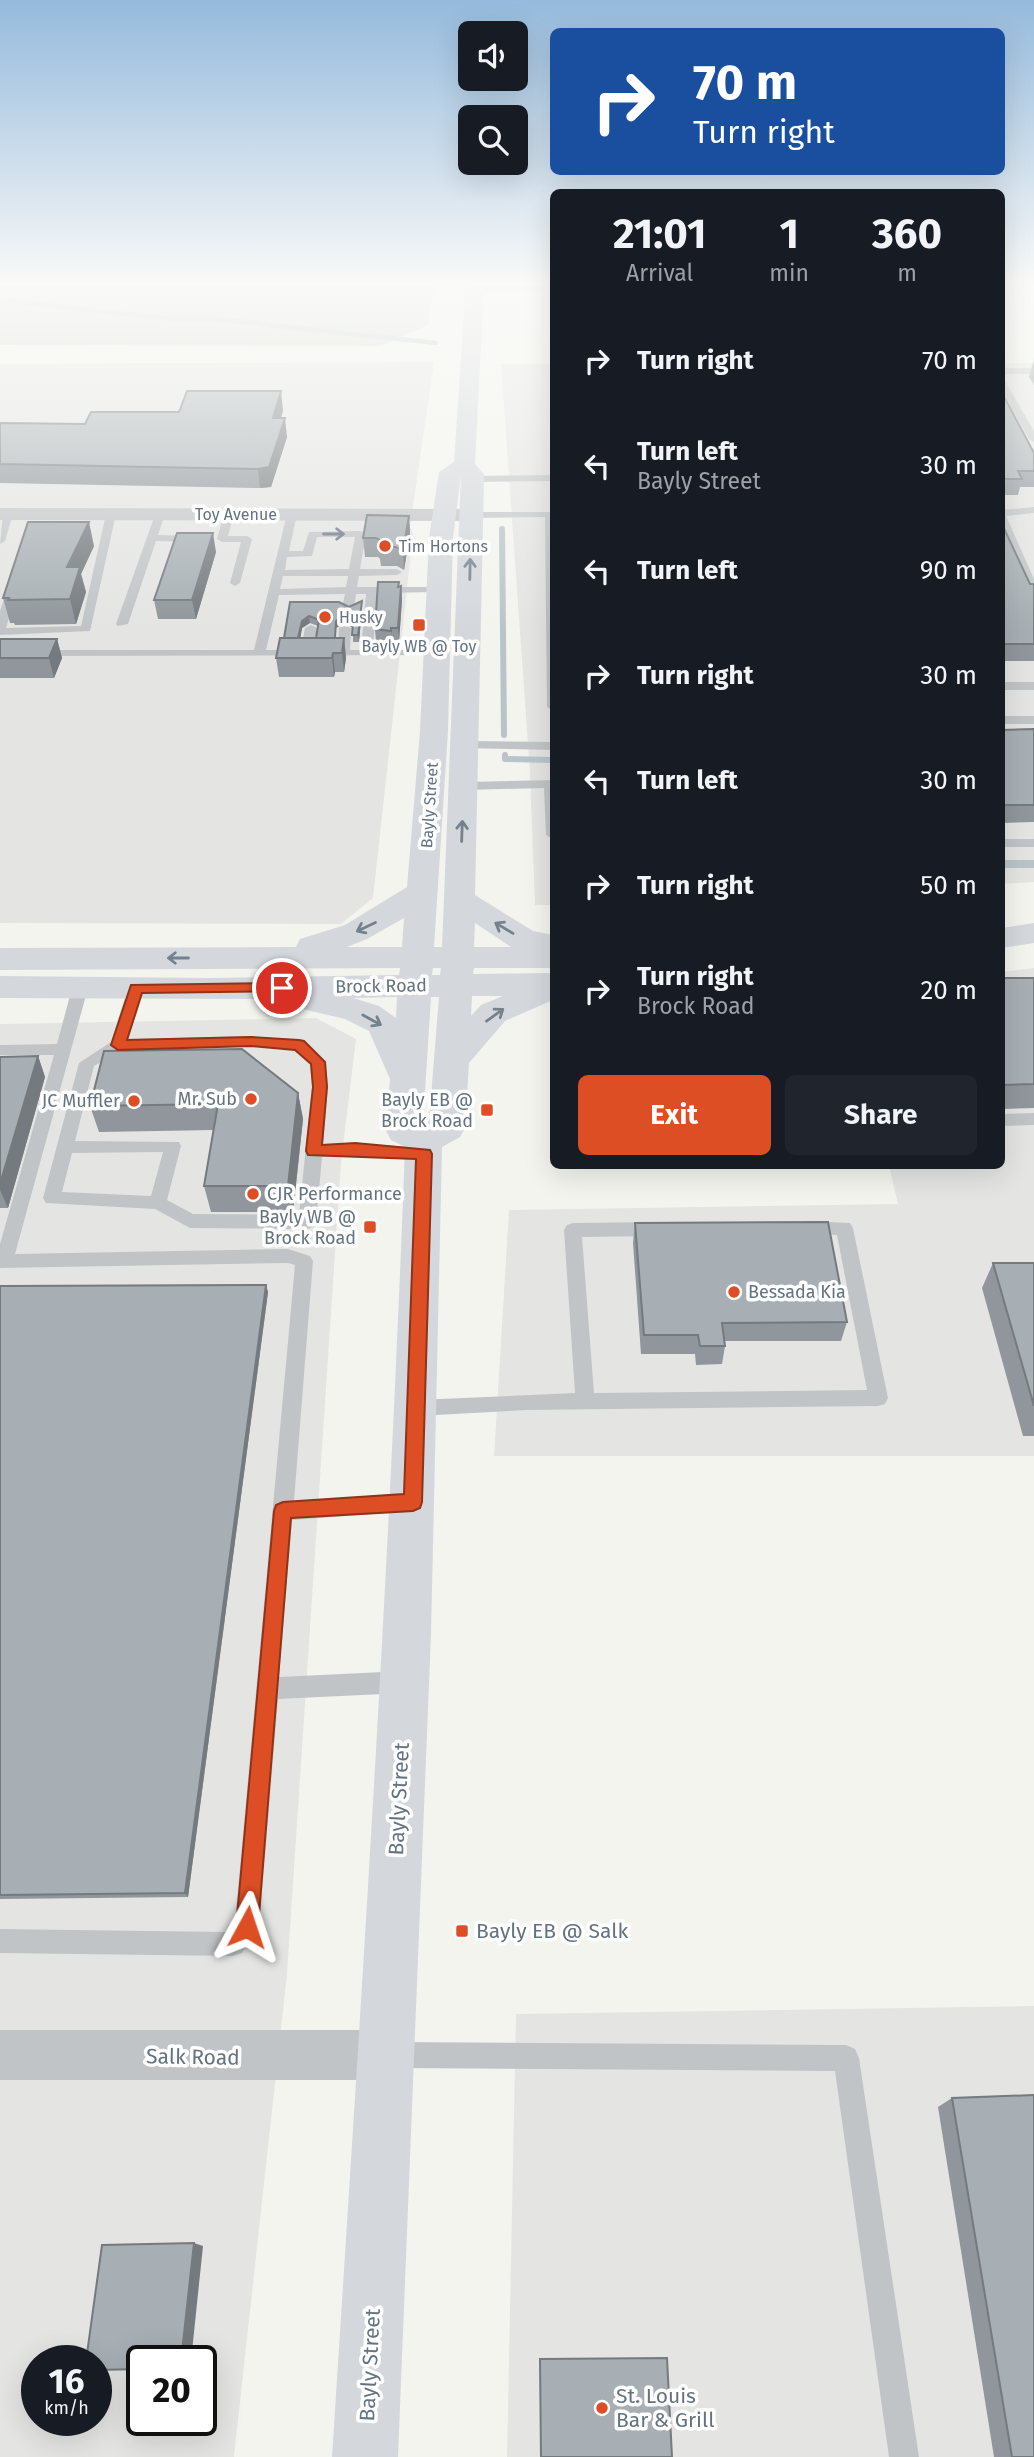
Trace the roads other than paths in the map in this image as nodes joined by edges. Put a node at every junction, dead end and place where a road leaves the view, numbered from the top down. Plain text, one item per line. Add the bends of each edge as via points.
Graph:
1 (471, 400) edge
2 (1012, 400) edge
3 (1034, 439) edge
4 (468, 472) junction
5 (550, 478) edge
6 (1034, 510) edge
7 (550, 513) edge
8 (4, 514) edge
9 (111, 514) junction
10 (160, 514) junction
11 (229, 514) junction
12 (292, 514) junction
13 (444, 514) junction
14 (1005, 514) edge
15 (472, 515) junction
16 (1005, 523) edge
17 (94, 537) dead end
18 (107, 537) junction
19 (151, 538) junction
20 (222, 539) junction
21 (0, 541) edge
22 (283, 554) junction
23 (17, 572) edge
24 (354, 572) junction
25 (397, 572) dead end
26 (278, 573) junction
27 (236, 583) dead end
28 (1034, 584) edge
29 (439, 589) junction
30 (372, 590) junction
31 (350, 591) junction
32 (274, 592) junction
33 (348, 608) edge
34 (122, 624) dead end
35 (311, 628) dead end
36 (345, 628) dead end
37 (0, 631) edge
38 (27, 653) edge
39 (259, 653) junction
40 (306, 653) junction
41 (344, 653) junction
42 (367, 653) junction
43 (437, 653) junction
44 (1005, 686) edge
45 (1034, 686) edge
46 (1005, 720) edge
47 (1034, 720) edge
48 (464, 746) junction
49 (550, 746) edge
50 (550, 784) edge
51 (464, 786) junction
52 (1005, 843) edge
53 (1034, 843) edge
54 (424, 890) junction
55 (460, 899) junction
56 (1034, 907) edge
57 (1005, 911) edge
58 (1034, 933) edge
59 (1005, 937) edge
60 (550, 944) edge
61 (550, 957) edge
62 (226, 958) junction
63 (0, 959) edge
64 (416, 971) junction
65 (457, 971) junction
66 (550, 984) edge
67 (0, 988) edge
68 (80, 988) junction
69 (136, 988) junction
70 (210, 989) junction
71 (550, 991) edge
72 (118, 1045) junction
73 (62, 1049) junction
74 (0, 1050) edge
75 (451, 1060) junction
76 (406, 1077) junction
77 (1034, 1119) edge
78 (1005, 1120) edge
79 (65, 1147) junction
80 (424, 1147) junction
81 (314, 1151) junction
82 (158, 1203) junction
83 (790, 1228) edge
84 (668, 1229) edge
85 (2, 1261) edge
86 (585, 1401) junction
87 (417, 1408) junction
88 (413, 1502) junction
89 (283, 1511) junction
90 (405, 1682) junction
91 (267, 1689) junction
92 (0, 1941) edge
93 (0, 2055) edge
94 (386, 2055) junction
95 (365, 2457) edge
96 (904, 2457) edge

1 - 4 main road, Bayly Street
2 - 3 lane
4 - 5 lane
4 - 13 main road, Bayly Street via 450,472
4 - 15 main road, Bayly Street
6 - 14 lane
7 - 15 lane
8 - 9 street, Toy Avenue via 34,520
8 - 21 lane
9 - 10 street, Toy Avenue
9 - 18 lane
10 - 11 street, Toy Avenue
10 - 19 lane
11 - 12 street, Toy Avenue
11 - 20 lane
12 - 13 street, Toy Avenue
12 - 22 lane
13 - 15 street, Toy Avenue
13 - 29 main road, Bayly Street
48 -> 15 main road, Bayly Street
16 - 28 lane
17 - 18 lane
18 - 37 lane via 86,629
19 - 20 lane
19 - 34 lane
20 - 27 lane via 247,539
22 -> 24 lane via 308,554 313,534 361,534
22 - 26 lane
23 - 37 lane
24 - 25 lane
24 - 26 lane
24 - 31 lane
26 - 32 lane
29 - 30 lane
29 - 43 main road, Bayly Street
30 - 31 lane
30 - 42 lane
31 - 32 lane via 316,596
31 - 33 lane
32 - 39 lane
35 - 40 lane
36 - 41 lane
38 - 39 lane
39 - 40 lane
40 - 41 lane
41 - 42 lane
42 - 43 lane
43 - 54 main road, Bayly Street
44 - 45 lane
46 - 47 lane
48 - 49 lane
48 - 51 main road, Bayly Street
50 - 51 lane
55 -> 51 main road, Bayly Street
52 - 53 lane
54 -> 62 main road via 382,920 335,942
54 - 64 main road, Bayly Street
60 -> 55 main road via 524,940
55 - 65 main road, Bayly Street
56 - 57 main road
58 - 59 main road
61 - 65 main road, Brock Road
62 -> 63 main road, Brock Road
62 - 64 main road, Brock Road
64 - 65 main road, Brock Road
64 - 70 main road, Brock Road
64 - 76 main road, Bayly Street
65 - 66 main road, Brock Road
65 - 75 main road, Bayly Street
67 - 68 main road, Brock Road
68 - 69 main road, Brock Road
68 - 73 lane
69 - 70 main road, Brock Road
69 - 72 lane
70 -> 76 main road via 328,1002 379,1021
75 -> 71 main road via 494,1013
72 - 79 lane via 86,1063
72 - 81 lane via 251,1041 299,1045 318,1062
73 - 74 lane
73 - 85 lane
75 - 80 main road, Bayly Street via 447,1128
76 - 80 main road, Bayly Street via 404,1131
77 - 78 lane
79 - 82 lane via 52,1198
79 - 82 lane via 173,1146
80 - 81 lane
80 - 87 main road, Bayly Street
81 - 82 lane via 307,1222 190,1221
83 - 86 lane via 844,1228 878,1398
84 - 86 lane via 573,1230
85 - 89 lane via 288,1256 304,1261
86 - 87 lane
87 - 88 main road, Bayly Street
88 - 89 lane
88 - 90 main road, Bayly Street
89 - 91 lane
90 - 91 lane
90 - 94 main road, Bayly Street
91 - 92 lane via 247,1927 233,1944
93 - 94 street, Salk Road
94 - 95 main road, Bayly Street
94 - 96 lane via 846,2058

